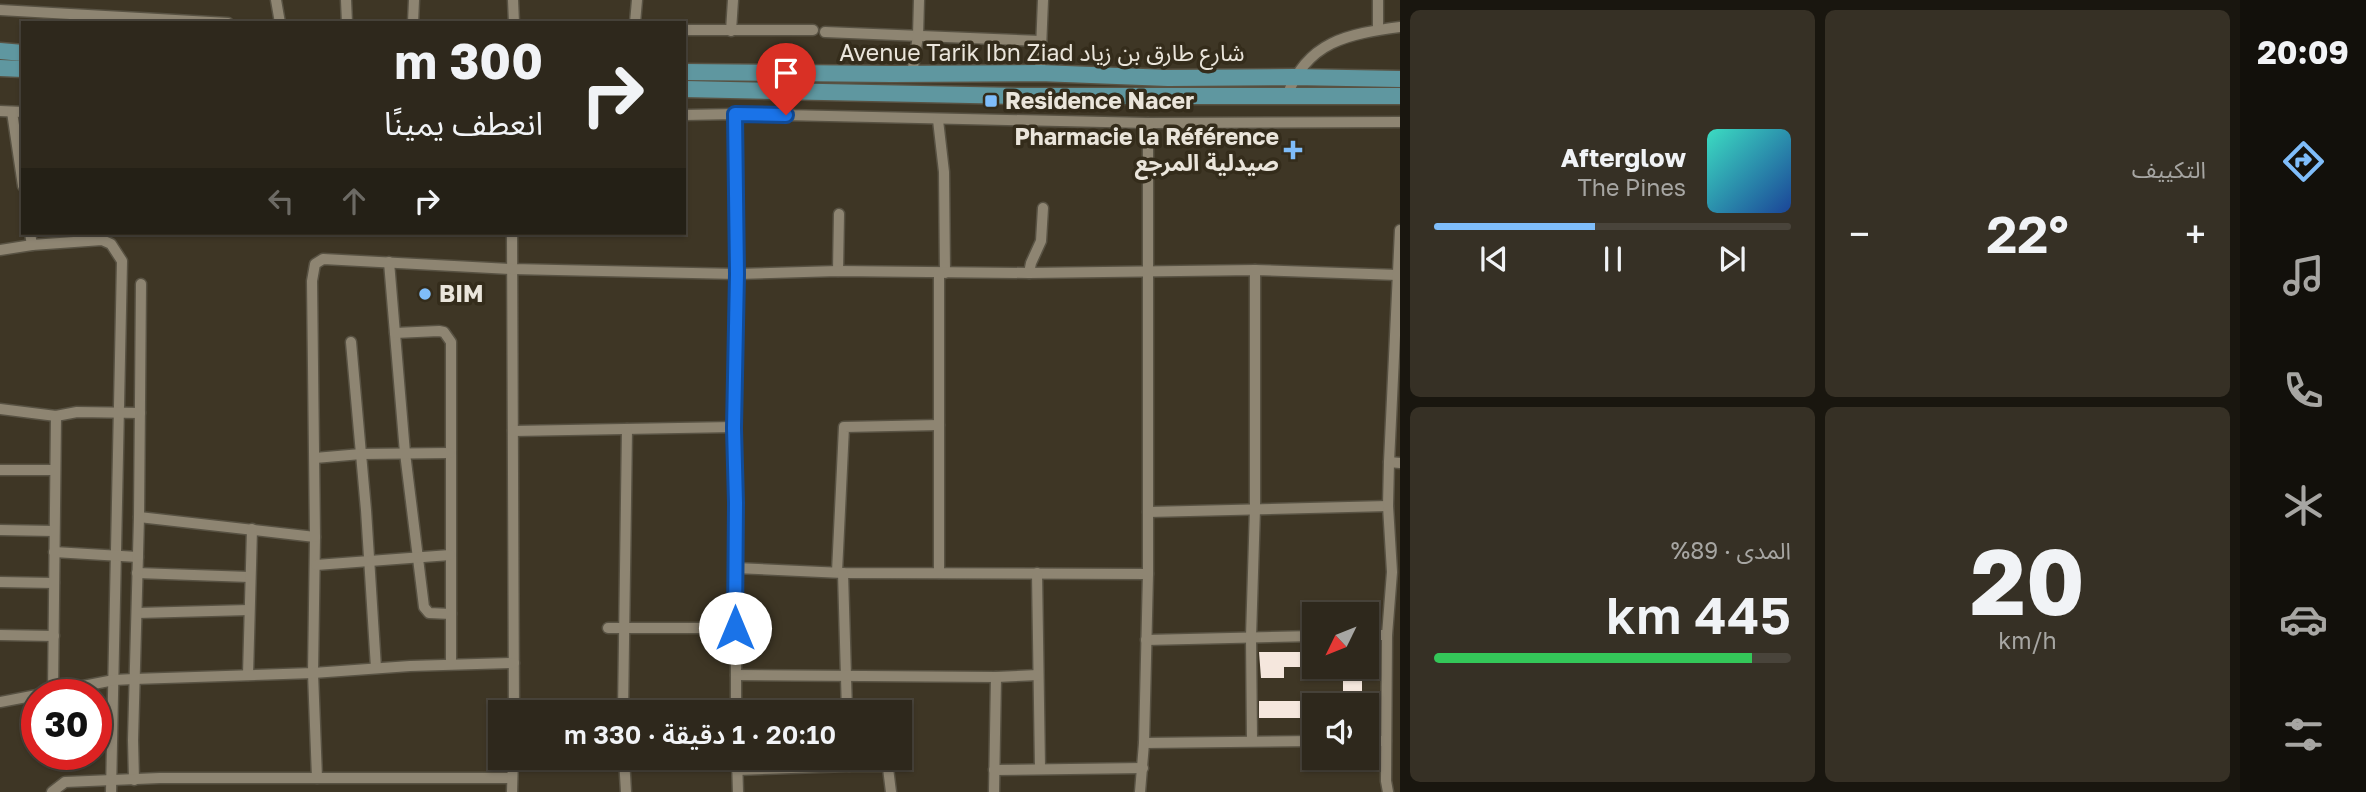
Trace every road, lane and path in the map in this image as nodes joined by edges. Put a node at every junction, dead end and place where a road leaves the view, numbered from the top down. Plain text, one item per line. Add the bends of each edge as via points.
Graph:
1 (276, 0) edge
2 (346, 0) edge
3 (414, 0) edge
4 (513, 0) edge
5 (637, 0) edge
6 (733, 0) edge
7 (919, 0) edge
8 (1044, 0) edge
9 (1378, 0) edge
10 (0, 10) edge
11 (193, 21) edge
12 (280, 21) edge
13 (347, 21) edge
14 (412, 21) edge
15 (514, 21) edge
16 (635, 21) edge
17 (1400, 27) edge
18 (686, 30) edge
19 (813, 30) dead end
20 (1378, 30) junction
21 (731, 31) junction
22 (825, 32) dead end
23 (918, 36) junction
24 (1041, 41) junction
25 (0, 51) edge
26 (21, 53) edge
27 (0, 68) edge
28 (21, 69) edge
29 (686, 72) edge
30 (1040, 73) junction
31 (912, 74) junction
32 (1294, 77) junction
33 (1400, 79) edge
34 (686, 89) edge
35 (1287, 96) junction
36 (1400, 96) edge
37 (0, 111) edge
38 (17, 112) edge
39 (735, 114) junction
40 (686, 115) edge
41 (938, 120) junction
42 (1400, 122) edge
43 (1148, 123) junction
44 (21, 161) edge
45 (1043, 208) dead end
46 (839, 214) dead end
47 (1400, 230) edge
48 (30, 235) edge
49 (113, 235) edge
50 (512, 235) edge
51 (32, 245) junction
52 (0, 250) edge
53 (116, 250) junction
54 (389, 262) junction
55 (512, 269) junction
56 (1255, 270) junction
57 (838, 271) junction
58 (1149, 272) junction
59 (942, 273) junction
60 (1029, 273) junction
61 (737, 274) junction
62 (1398, 275) junction
63 (141, 284) dead end
64 (395, 333) junction
65 (351, 342) dead end
66 (0, 409) edge
67 (120, 413) junction
68 (140, 413) junction
69 (55, 416) junction
70 (939, 425) junction
71 (734, 428) junction
72 (627, 429) junction
73 (513, 431) junction
74 (405, 453) junction
75 (450, 453) junction
76 (361, 454) junction
77 (315, 458) junction
78 (1394, 463) edge
79 (0, 470) edge
80 (55, 470) junction
81 (1388, 506) junction
82 (1255, 508) junction
83 (1148, 512) junction
84 (139, 517) junction
85 (0, 530) edge
86 (252, 530) junction
87 (54, 531) junction
88 (315, 537) junction
89 (54, 552) junction
90 (450, 555) junction
91 (116, 556) junction
92 (138, 557) junction
93 (416, 558) junction
94 (370, 561) junction
95 (316, 565) junction
96 (735, 568) junction
97 (840, 572) junction
98 (137, 573) junction
99 (939, 573) junction
100 (1037, 573) junction
101 (1396, 573) edge
102 (1148, 574) junction
103 (250, 577) junction
104 (0, 582) edge
105 (54, 583) junction
106 (249, 610) junction
107 (137, 613) junction
108 (451, 614) junction
109 (608, 628) dead end
110 (624, 628) junction
111 (735, 628) junction
112 (0, 635) edge
113 (1379, 635) edge
114 (1387, 635) junction
115 (54, 636) junction
116 (1302, 636) edge
117 (1251, 638) junction
118 (1146, 640) junction
119 (513, 663) junction
120 (451, 664) junction
121 (376, 668) junction
122 (313, 673) junction
123 (248, 675) junction
124 (736, 675) junction
125 (1038, 675) junction
126 (846, 677) junction
127 (996, 677) junction
128 (54, 679) edge
129 (134, 679) junction
130 (114, 680) junction
131 (1387, 695) junction
132 (1400, 695) edge
133 (21, 698) edge
134 (514, 700) edge
135 (623, 700) edge
136 (736, 700) edge
137 (847, 700) edge
138 (0, 702) edge
139 (1252, 741) junction
140 (1302, 741) edge
141 (1379, 741) edge
142 (1386, 741) junction
143 (1144, 743) junction
144 (1040, 768) junction
145 (1143, 768) junction
146 (512, 770) edge
147 (625, 770) edge
148 (737, 770) edge
149 (889, 770) edge
150 (994, 770) junction
151 (317, 778) junction
152 (512, 778) junction
153 (134, 780) junction
154 (111, 787) edge
155 (52, 792) edge
156 (512, 792) edge
157 (626, 792) edge
158 (738, 792) edge
159 (891, 792) edge
160 (994, 792) edge
161 (1140, 792) edge
162 (1388, 792) edge

1 - 12 street
2 - 13 street
3 - 14 street
4 - 15 street
5 - 16 street
6 - 21 street
7 - 23 street
8 - 24 street
9 - 20 street
10 - 11 street
17 - 20 street
18 - 21 street
19 - 21 street
20 - 32 street via 1330,43
22 - 23 street
23 - 24 street
23 - 31 street
24 - 30 street
25 - 26 main road
27 - 28 main road
29 - 31 main road, Avenue Tarik Ibn Ziad شارع طارق بن زياد
30 - 31 main road, Avenue Tarik Ibn Ziad شارع طارق بن زياد
30 - 32 main road, Avenue Tarik Ibn Ziad شارع طارق بن زياد
32 - 33 main road, Avenue Tarik Ibn Ziad شارع طارق بن زياد
32 - 35 street
34 - 35 main road, Avenue Tarik Ibn Ziad شارع طارق بن زياد
35 - 36 main road, Avenue Tarik Ibn Ziad شارع طارق بن زياد
37 - 38 street
38 - 44 street
39 - 40 street
39 - 41 street
39 - 61 street
41 - 43 street
41 - 59 street via 945,186
42 - 43 street
43 - 58 street
45 - 60 street via 1041,241
46 - 57 street
47 - 62 street
48 - 51 street
49 - 53 street
50 - 55 street
51 - 52 street
51 - 53 street via 102,240
53 - 67 street via 123,277
54 - 55 street
54 - 64 street
54 - 77 street via 323,259 315,264
55 - 61 street
55 - 73 street
56 - 58 street
56 - 62 street
56 - 82 street
57 - 59 street
57 - 61 street
58 - 60 street
58 - 83 street
59 - 60 street
59 - 70 street
61 - 71 street
62 - 78 street
63 - 68 street
64 - 74 street
64 - 75 street via 439,331 451,342
65 - 76 street
66 - 69 street
67 - 68 street
67 - 69 street
67 - 91 street
68 - 84 street
69 - 80 street
70 - 97 street via 844,426
70 - 99 street
71 - 72 street
71 - 96 street
72 - 73 street
72 - 110 street
73 - 119 street
74 - 75 street
74 - 76 street
74 - 93 street
75 - 90 street
76 - 77 street
76 - 94 street
77 - 88 street
78 - 81 street
79 - 80 street
80 - 87 street
81 - 82 street
81 - 101 street
82 - 83 street
82 - 117 street
83 - 102 street
84 - 86 street
84 - 92 street
85 - 87 street
86 - 88 street
86 - 103 street
87 - 89 street
88 - 95 street
89 - 91 street
89 - 105 street
90 - 93 street
90 - 108 street
91 - 92 street
91 - 130 street
92 - 98 street
93 - 94 street
93 - 108 street via 425,610
94 - 95 street
94 - 121 street
95 - 122 street
96 - 97 street
96 - 111 street
97 - 99 street
97 - 126 street
98 - 103 street
98 - 107 street
99 - 100 street
100 - 102 street
100 - 125 street
101 - 114 street
102 - 118 street
103 - 106 street
104 - 105 street
105 - 115 street
106 - 107 street
106 - 123 street
107 - 129 street
108 - 120 street
109 - 110 street
110 - 111 street
110 - 135 street
111 - 124 street
112 - 115 street
113 - 114 street
114 - 131 street
115 - 128 street
116 - 117 street
117 - 118 street
117 - 139 street
118 - 143 street
119 - 120 street
119 - 134 street
120 - 121 street
121 - 122 street
122 - 123 street
122 - 151 street
123 - 129 street
124 - 126 street
124 - 136 street
125 - 127 street
125 - 144 street
126 - 127 street
126 - 137 street
127 - 150 street
129 - 130 street
129 - 153 street
130 - 154 street
131 - 132 street
131 - 142 street
133 - 138 street
139 - 140 street
139 - 143 street
141 - 142 street
142 - 162 street
143 - 145 street
144 - 145 street
144 - 150 street
145 - 161 street
146 - 152 street
147 - 157 street
148 - 158 street
149 - 159 street
150 - 160 street
151 - 152 street
151 - 153 street
152 - 156 street
153 - 154 street
154 - 155 street via 65,782

